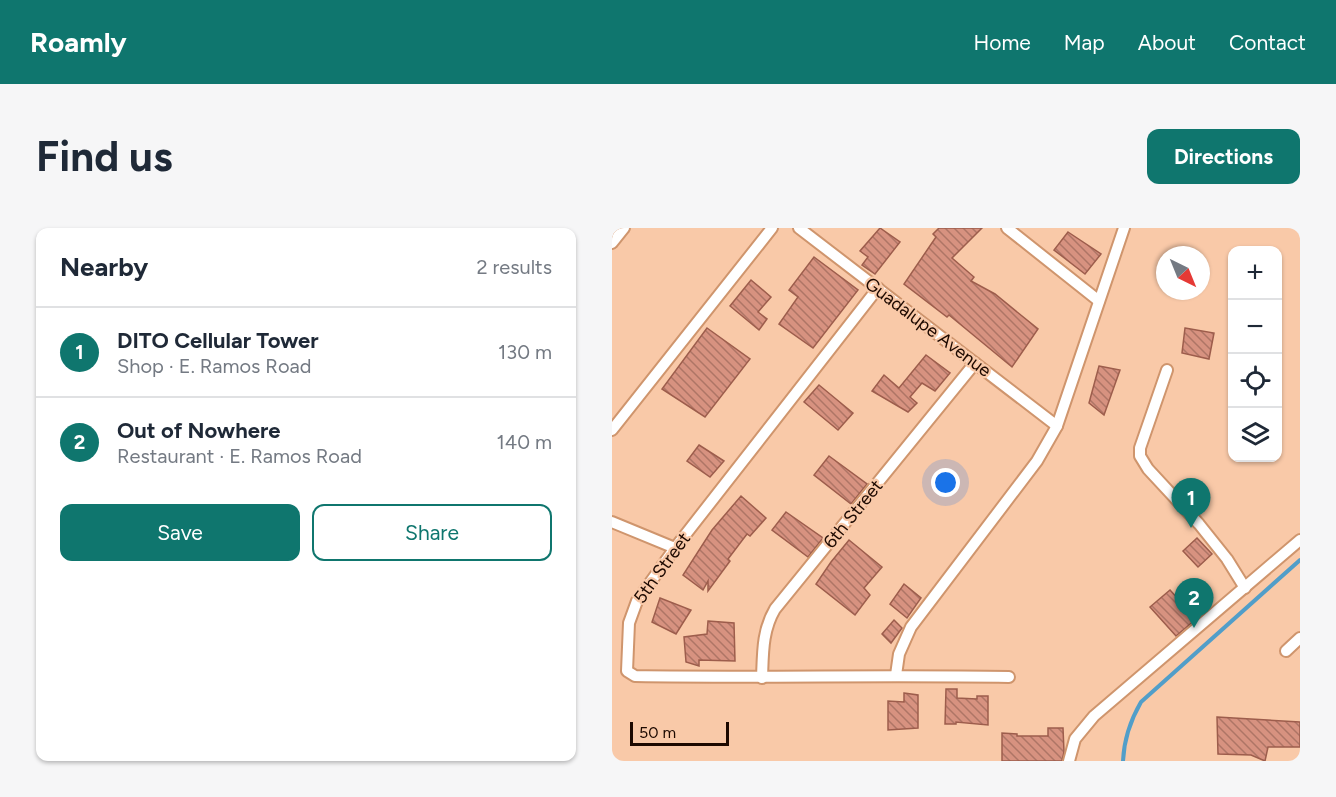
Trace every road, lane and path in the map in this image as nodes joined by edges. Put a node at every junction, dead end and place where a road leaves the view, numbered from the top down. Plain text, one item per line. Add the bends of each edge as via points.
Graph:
1 (624, 228) edge
2 (772, 228) edge
3 (799, 228) edge
4 (1007, 228) edge
5 (1124, 228) edge
6 (613, 240) edge
7 (878, 288) junction
8 (1099, 301) junction
9 (975, 363) junction
10 (1167, 370) dead end
11 (1057, 426) junction
12 (612, 430) edge
13 (612, 522) edge
14 (1300, 540) edge
15 (675, 548) junction
16 (1245, 588) junction
17 (1300, 638) edge
18 (1286, 651) dead end
19 (896, 675) junction
20 (1009, 677) dead end
21 (762, 678) junction
22 (1069, 761) edge

1 - 6 street
2 - 12 street
3 - 7 street, Guadalupe Avenue
4 - 8 street
5 - 8 street
7 - 9 street, Guadalupe Avenue
7 - 15 street, 5th Street
8 - 11 street
9 - 11 street, Guadalupe Avenue
9 - 21 street, 6th Street via 775,609 764,638
10 - 16 street via 1140,456 1214,542
11 - 19 street via 1037,461 911,627 899,654
13 - 15 street
14 - 16 street
15 - 21 street, 5th Street via 632,612 627,671 635,676
16 - 22 street via 1094,716 1075,739
17 - 18 street
19 - 20 street, 5th Street
19 - 21 street, 5th Street

